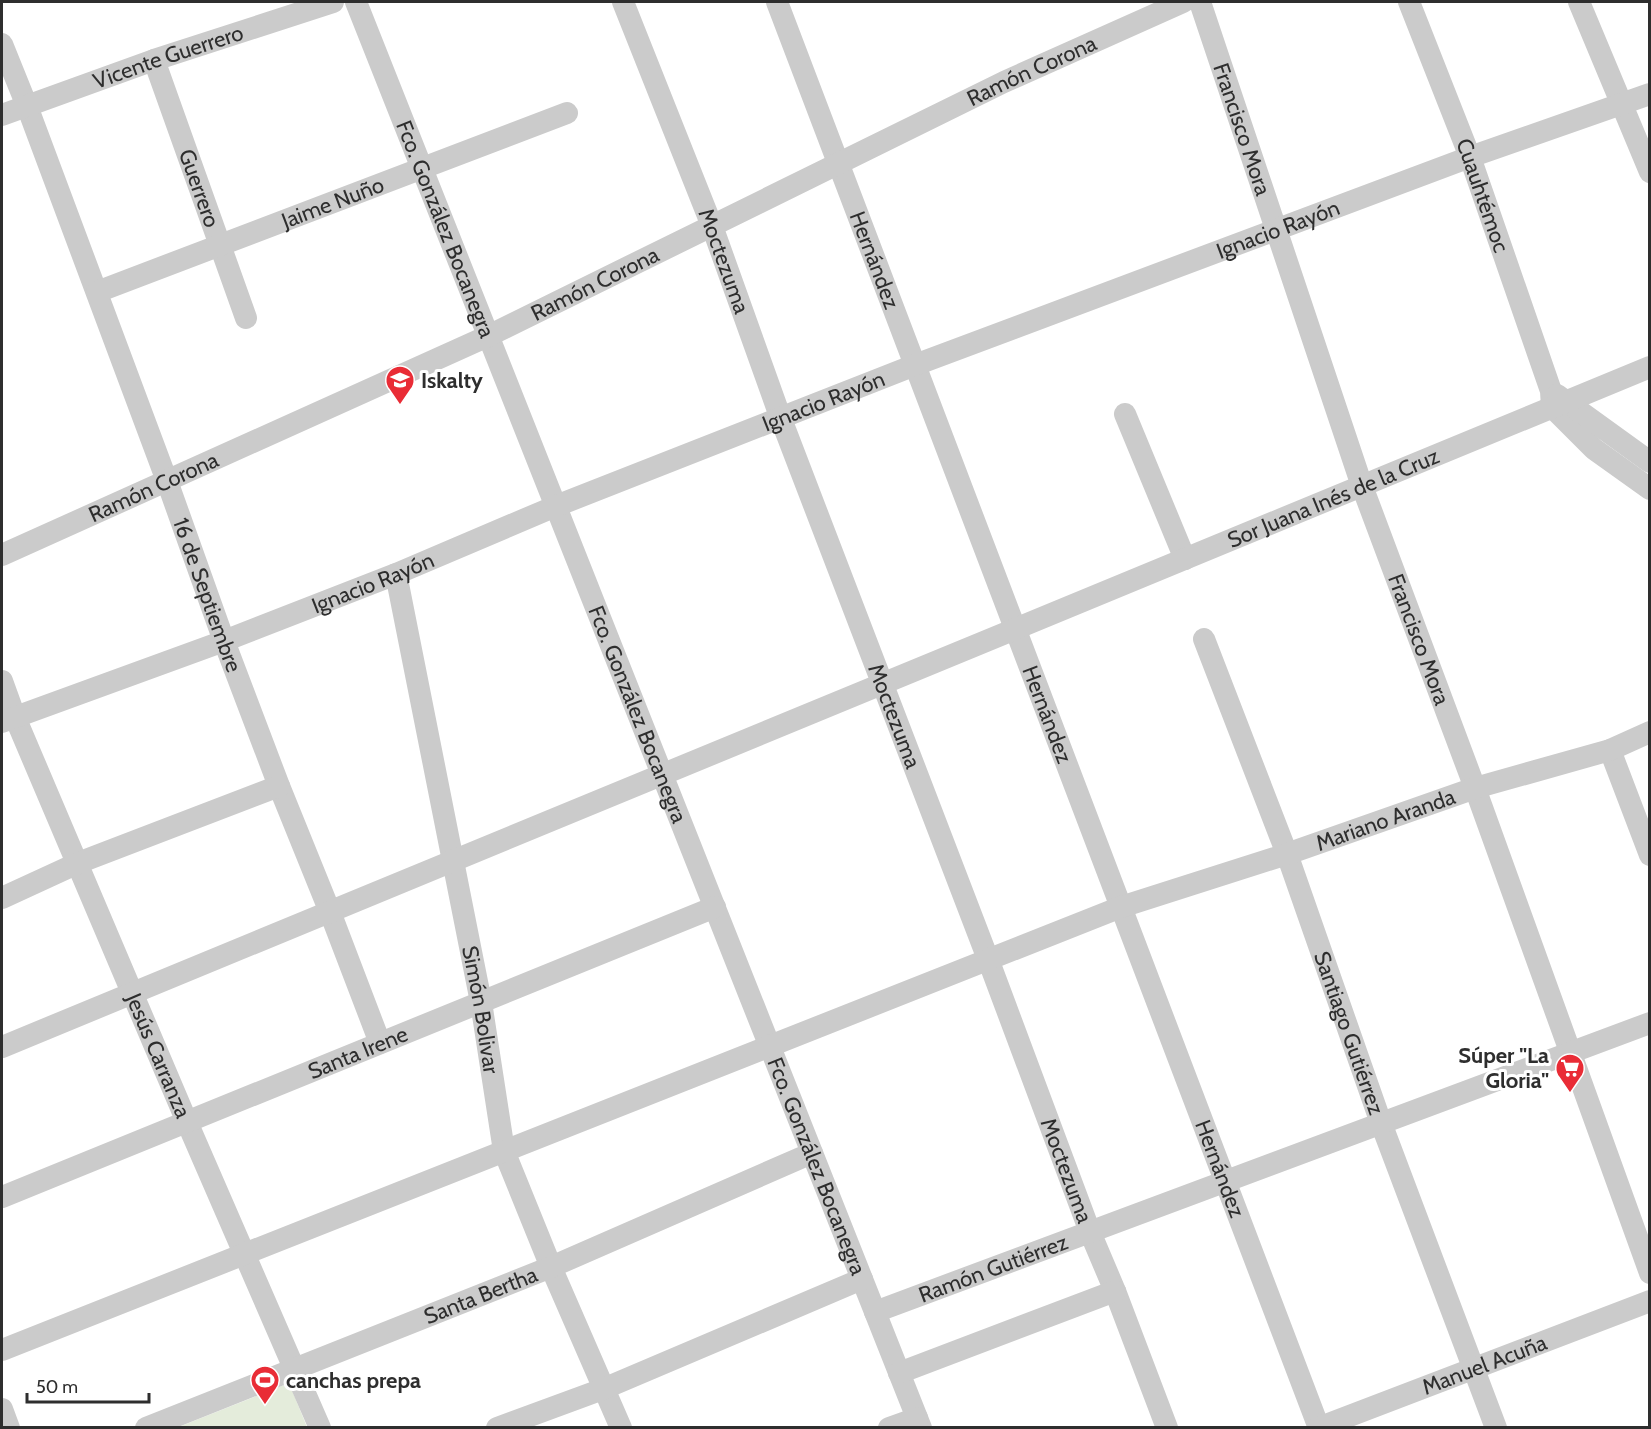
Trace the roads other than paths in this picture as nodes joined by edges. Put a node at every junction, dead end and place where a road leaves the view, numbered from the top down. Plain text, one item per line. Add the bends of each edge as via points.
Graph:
1 (333, 2) edge
2 (356, 2) edge
3 (623, 2) edge
4 (777, 2) edge
5 (1183, 2) edge
6 (1200, 2) edge
7 (1409, 2) edge
8 (1579, 2) edge
9 (2, 44) edge
10 (154, 60) junction
11 (1650, 94) edge
12 (1622, 104) junction
13 (27, 106) junction
14 (567, 113) dead end
15 (2, 115) edge
16 (1470, 157) junction
17 (839, 164) junction
18 (422, 169) junction
19 (1650, 172) edge
20 (711, 226) junction
21 (1276, 230) junction
22 (220, 245) junction
23 (97, 292) junction
24 (246, 318) dead end
25 (488, 336) junction
26 (915, 365) junction
27 (1650, 367) edge
28 (1556, 400) junction
29 (1125, 414) dead end
30 (781, 419) junction
31 (1650, 462) edge
32 (167, 481) junction
33 (1362, 486) junction
34 (1650, 489) edge
35 (556, 506) junction
36 (2, 555) edge
37 (1185, 559) junction
38 (396, 574) junction
39 (1016, 628) junction
40 (1204, 639) dead end
41 (224, 641) junction
42 (2, 681) edge
43 (883, 684) junction
44 (8, 719) edge
45 (1650, 732) edge
46 (1610, 750) junction
47 (662, 774) junction
48 (279, 786) junction
49 (1475, 788) junction
50 (1287, 854) junction
51 (1650, 855) edge
52 (454, 860) junction
53 (78, 863) junction
54 (2, 898) edge
55 (715, 907) junction
56 (1122, 907) junction
57 (330, 912) junction
58 (988, 960) junction
59 (134, 993) junction
60 (481, 1002) junction
61 (1650, 1023) edge
62 (380, 1043) junction
63 (770, 1046) junction
64 (2, 1047) edge
65 (1570, 1052) junction
66 (187, 1122) junction
67 (1381, 1123) junction
68 (504, 1151) junction
69 (812, 1153) junction
70 (1225, 1181) junction
71 (2, 1197) edge
72 (1090, 1232) junction
73 (245, 1253) junction
74 (551, 1267) junction
75 (1650, 1273) edge
76 (862, 1279) junction
77 (1115, 1291) junction
78 (1650, 1301) edge
79 (875, 1312) junction
80 (2, 1350) edge
81 (1475, 1368) junction
82 (294, 1369) junction
83 (899, 1372) junction
84 (603, 1389) junction
85 (2, 1409) edge
86 (919, 1423) edge
87 (1319, 1427) edge
88 (9, 1428) edge
89 (146, 1428) edge
90 (320, 1428) edge
91 (497, 1428) edge
92 (621, 1428) edge
93 (889, 1428) edge
94 (1167, 1428) edge
95 (1496, 1428) edge

1 - 10 street, Vicente Guerrero
2 - 18 street, Fco. González Bocanegra
3 - 20 street, Moctezuma
4 - 17 street, Hernández
5 - 17 street, Ramón Corona via 1004,82
6 - 21 street, Francisco Mora
7 - 16 street, Cuauhtémoc
8 - 12 street
9 - 13 street, 16 de Septiembre
10 - 13 street, Vicente Guerrero
10 - 22 street, Guerrero
11 - 12 street, Ignacio Rayón
12 - 16 street, Ignacio Rayón
12 - 19 street
13 - 15 street, Vicente Guerrero
13 - 23 street, 16 de Septiembre
14 - 18 street, Jaime Nuño
16 - 21 street, Ignacio Rayón
16 - 28 street, Cuauhtémoc
17 - 20 street, Ramón Corona
17 - 26 street, Hernández
18 - 22 street, Jaime Nuño
18 - 25 street, Fco. González Bocanegra
20 - 25 street, Ramón Corona
20 - 30 street, Moctezuma
21 - 26 street, Ignacio Rayón
21 - 33 street, Francisco Mora
22 - 23 street, Jaime Nuño
22 - 24 street, Guerrero
23 - 32 street, 16 de Septiembre
25 - 32 street, Ramón Corona
25 - 35 street, Fco. González Bocanegra
26 - 30 street, Ignacio Rayón
26 - 39 street, Hernández
27 - 28 street, Sor Juana Inés de la Cruz
28 - 31 street
28 - 33 street, Sor Juana Inés de la Cruz
28 - 34 street, Cuauhtémoc via 1594,449
29 - 37 street
30 - 35 street, Ignacio Rayón
30 - 43 street, Moctezuma
32 - 36 street, Ramón Corona
32 - 41 street, 16 de Septiembre
33 - 37 street, Sor Juana Inés de la Cruz
33 - 49 street, Francisco Mora
35 - 38 street, Ignacio Rayón
35 - 47 street, Fco. González Bocanegra
37 - 39 street, Sor Juana Inés de la Cruz
38 - 41 street, Ignacio Rayón
38 - 52 street, Simón Bolivar
39 - 43 street, Sor Juana Inés de la Cruz
39 - 56 street, Hernández
40 - 50 street, Santiago Gutiérrez
41 - 44 street, Ignacio Rayón
41 - 48 street, 16 de Septiembre
42 - 44 street, Jesús Carranza
43 - 47 street, Sor Juana Inés de la Cruz
43 - 58 street, Moctezuma
44 - 53 street, Jesús Carranza
45 - 46 street, Mariano Aranda
46 - 49 street, Mariano Aranda
46 - 51 street
47 - 52 street, Sor Juana Inés de la Cruz
47 - 55 street, Fco. González Bocanegra
48 - 53 street
48 - 57 street, 16 de Septiembre
49 - 50 street, Mariano Aranda
49 - 65 street, Francisco Mora
50 - 56 street, Mariano Aranda
50 - 67 street, Santiago Gutiérrez
52 - 57 street, Sor Juana Inés de la Cruz
52 - 60 street, Simón Bolivar
53 - 54 street
53 - 59 street, Jesús Carranza
55 - 60 street, Santa Irene
55 - 63 street, Fco. González Bocanegra
56 - 58 street, Mariano Aranda
56 - 70 street, Hernández
57 - 59 street, Sor Juana Inés de la Cruz
57 - 62 street, 16 de Septiembre
58 - 63 street, Mariano Aranda
58 - 72 street, Moctezuma
59 - 64 street, Sor Juana Inés de la Cruz
59 - 66 street, Jesús Carranza
60 - 62 street, Santa Irene
60 - 68 street, Simón Bolivar
61 - 65 street, Ramón Gutiérrez
62 - 66 street, Santa Irene
63 - 68 street, Mariano Aranda
63 - 69 street, Fco. González Bocanegra
65 - 67 street, Ramón Gutiérrez
65 - 75 street, Francisco Mora
66 - 71 street, Santa Irene
66 - 73 street, Jesús Carranza
67 - 70 street, Ramón Gutiérrez
67 - 81 street, Santiago Gutiérrez
68 - 73 street, Mariano Aranda
68 - 74 street, Simón Bolivar
69 - 74 street, Santa Bertha
69 - 76 street, Fco. González Bocanegra
70 - 72 street, Ramón Gutiérrez
70 - 87 street, Hernández
72 - 77 street, Moctezuma
72 - 79 street, Ramón Gutiérrez
73 - 80 street, Mariano Aranda
73 - 82 street, Jesús Carranza
74 - 82 street, Santa Bertha
74 - 84 street, Simón Bolivar
76 - 79 street, Fco. González Bocanegra
76 - 84 street
77 - 83 street
77 - 94 street, Moctezuma
78 - 81 street, Manuel Acuña
79 - 83 street, Fco. González Bocanegra
81 - 87 street, Manuel Acuña
81 - 95 street, Santiago Gutiérrez
82 - 89 street, Santa Bertha
82 - 90 street, Jesús Carranza
83 - 86 street, Fco. González Bocanegra
84 - 91 street
84 - 92 street, Simón Bolivar
85 - 88 street
86 - 93 street

